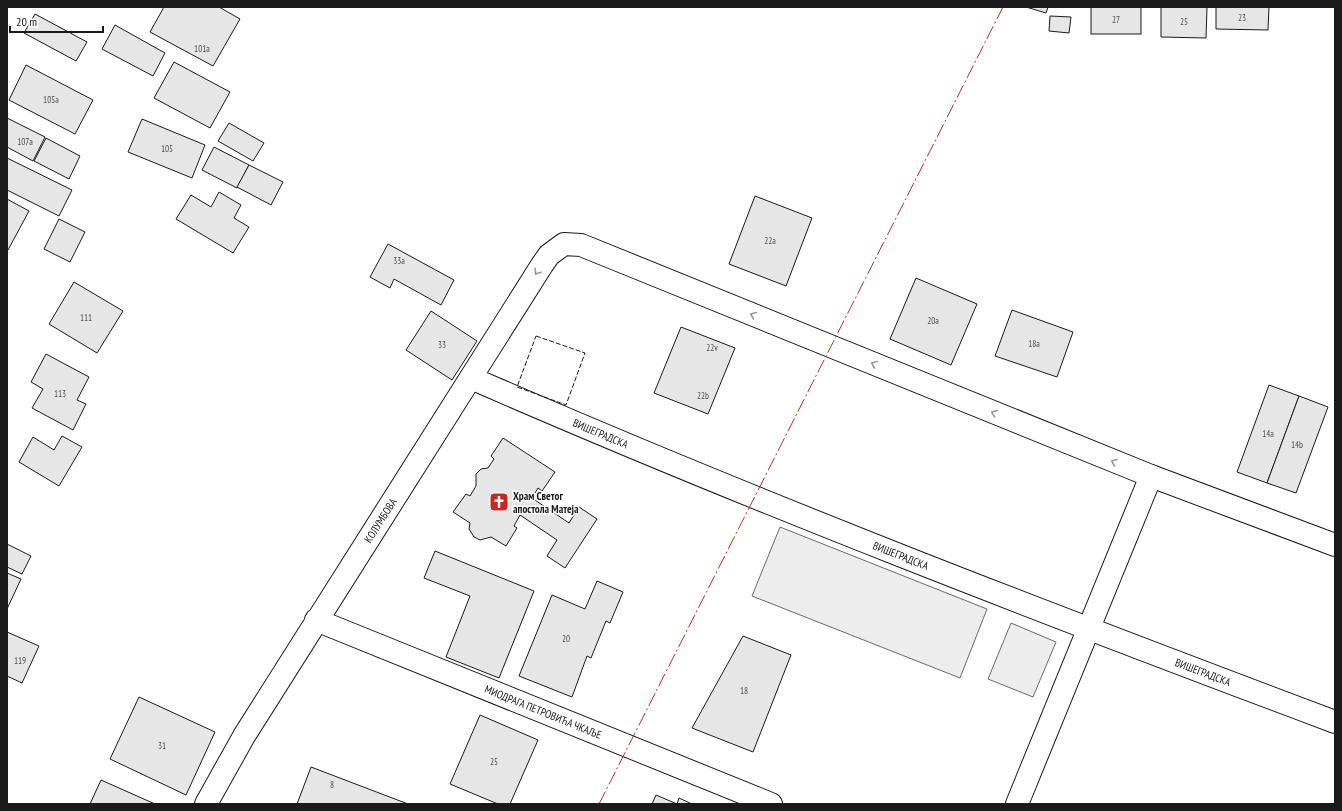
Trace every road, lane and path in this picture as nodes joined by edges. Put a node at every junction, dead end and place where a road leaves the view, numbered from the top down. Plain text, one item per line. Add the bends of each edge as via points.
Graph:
1 (471, 378) junction
2 (1151, 476) junction
3 (1335, 545) edge
4 (316, 620) junction
5 (1089, 629) junction
6 (1335, 722) edge
7 (206, 804) edge
8 (771, 804) edge
9 (1018, 804) edge

2 -> 1 street, КОЛУМБОВА via 582,245 564,244 549,255
1 - 4 street, КОЛУМБОВА
1 - 5 street, ВИШЕГРАДСКА via 594,432
2 - 3 street
2 - 5 street
4 - 7 street, КОЛУМБОВА via 244,736
4 - 8 street, МИОДРАГА ПЕТРОВИЋА ЧКАЉЕ
5 - 6 street, ВИШЕГРАДСКА
5 - 9 street

